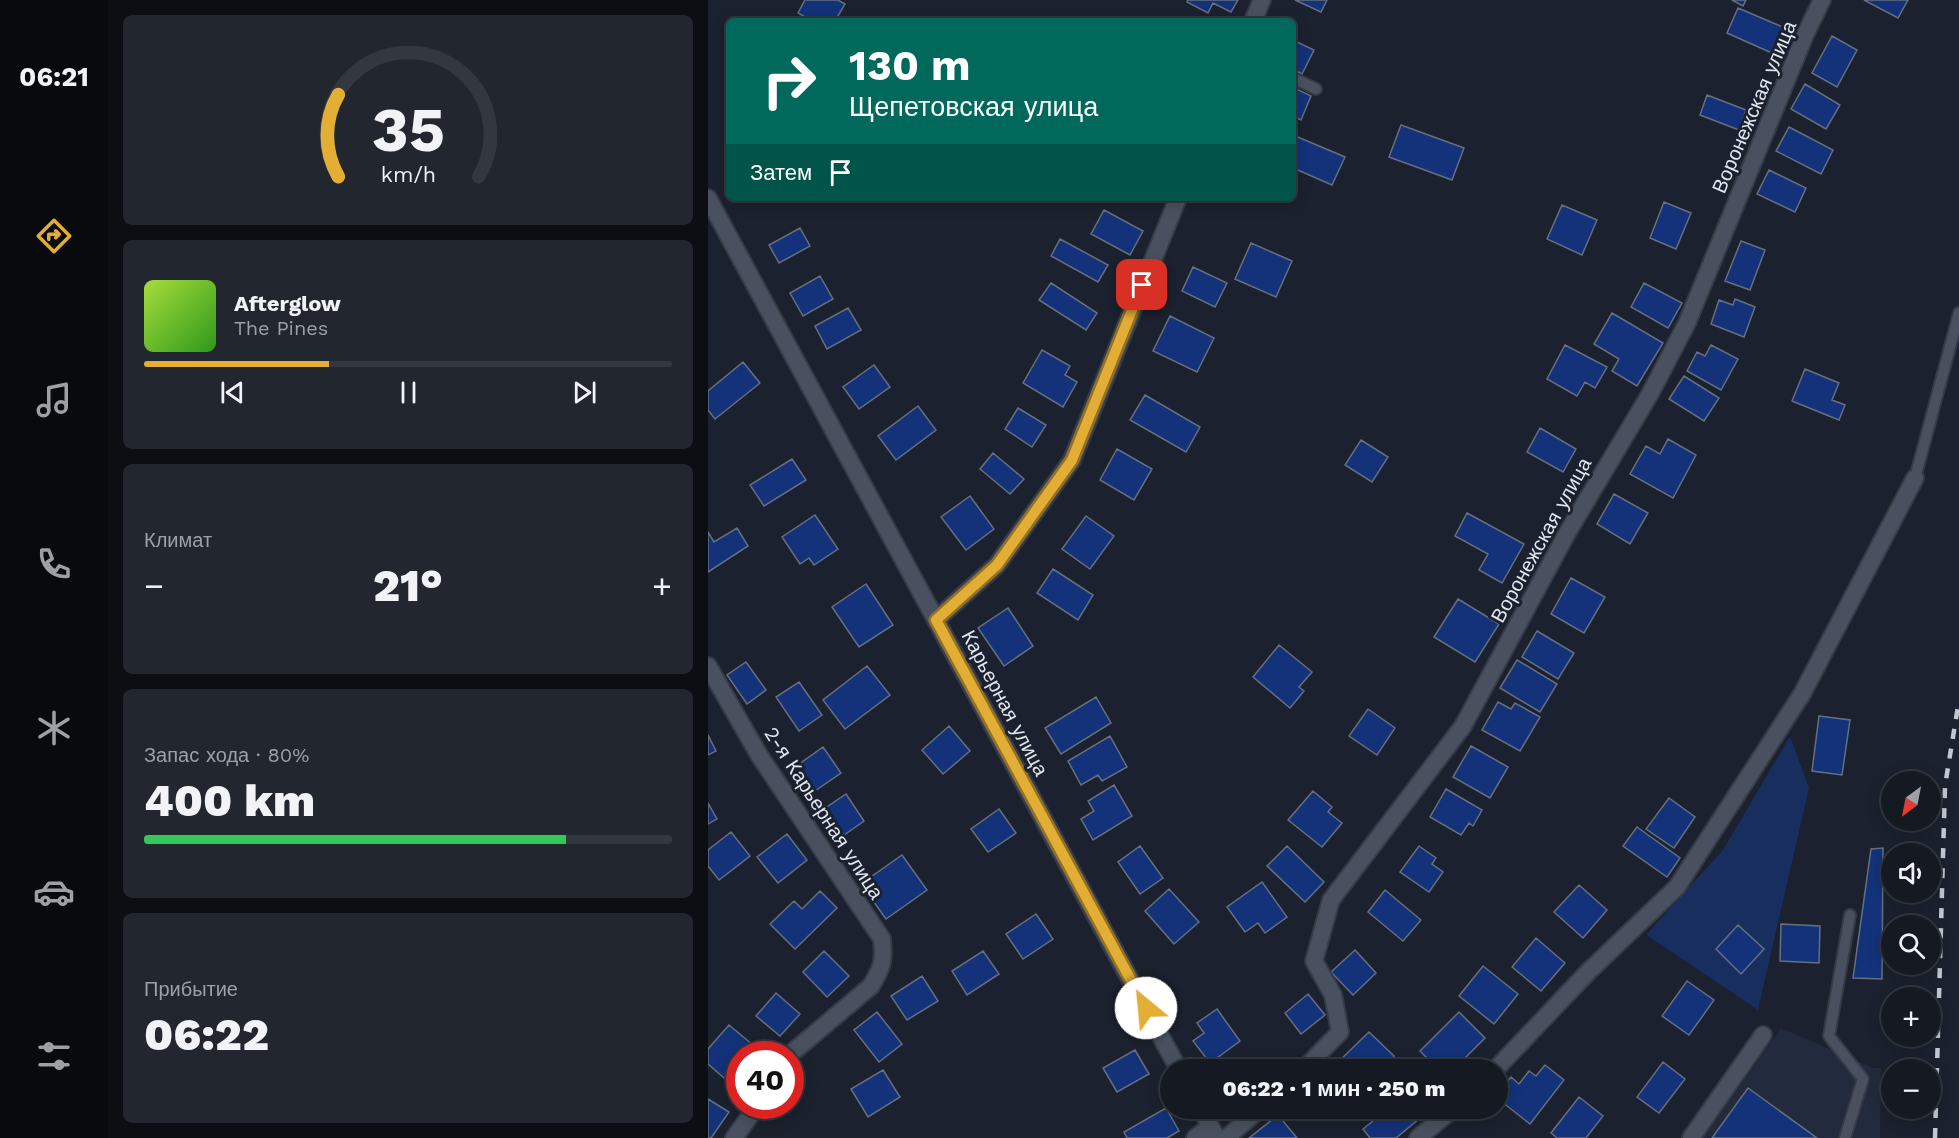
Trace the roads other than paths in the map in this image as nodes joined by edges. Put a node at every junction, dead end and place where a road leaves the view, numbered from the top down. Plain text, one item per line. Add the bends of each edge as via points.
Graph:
1 (1262, 0) edge
2 (1822, 0) edge
3 (1254, 18) edge
4 (1296, 79) edge
5 (1316, 89) dead end
6 (708, 198) edge
7 (1177, 201) edge
8 (1959, 313) edge
9 (1915, 478) joint
10 (936, 620) junction
11 (708, 666) edge
12 (1850, 915) dead end
13 (1763, 1035) dead end
14 (804, 1042) edge
15 (1173, 1059) edge
16 (1314, 1059) edge
17 (1505, 1059) edge
18 (747, 1119) edge
19 (1248, 1119) edge
20 (1441, 1119) edge
21 (1213, 1132) edge
22 (734, 1138) edge
23 (1195, 1138) edge
24 (1226, 1138) edge
25 (1418, 1138) edge
26 (1691, 1138) edge
27 (1845, 1138) edge

1 - 3 street
2 - 16 street, Воронежская улица via 1687,323 1650,394 1566,535 1463,726 1331,900 1314,961 1333,995 1340,1032
4 - 5 lane
6 - 10 street, Карьерная улица
7 - 10 street via 1072,460 997,565
8 - 9 lane
9 - 17 street via 1802,694 1677,887
10 - 15 street, Карьерная улица
11 - 14 street, 2-я Карьерная улица via 759,755 882,939 884,958 870,986
12 - 27 lane via 1829,1036 1863,1079
13 - 26 street
18 - 22 street
19 - 24 street
20 - 25 street
21 - 23 street

